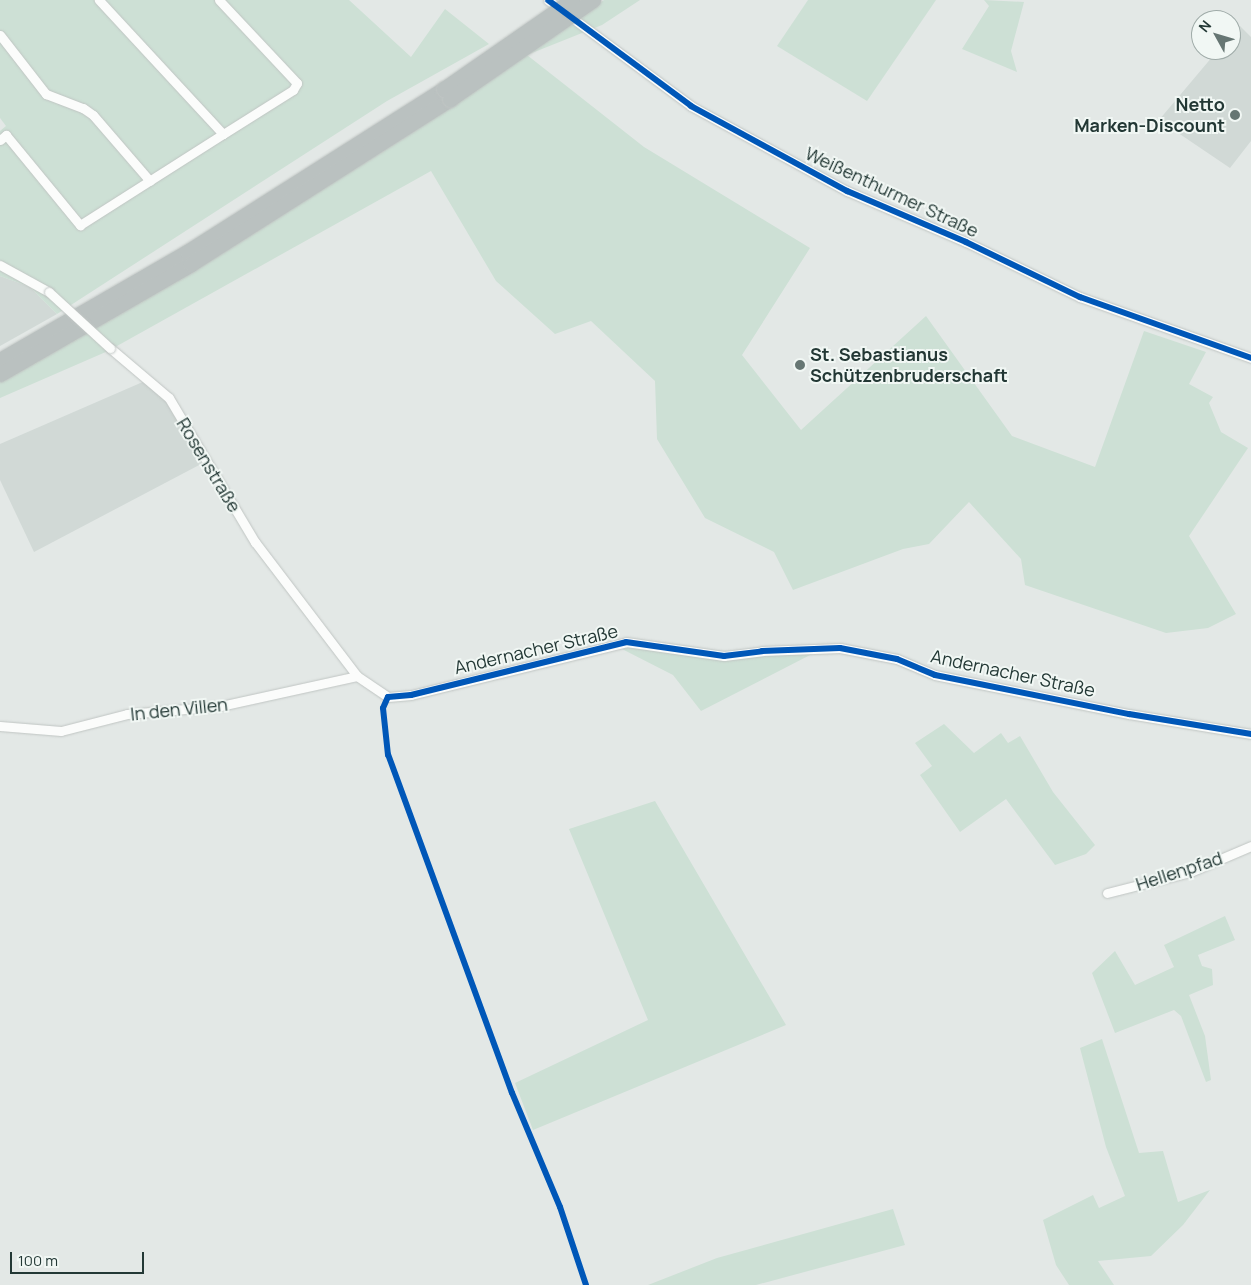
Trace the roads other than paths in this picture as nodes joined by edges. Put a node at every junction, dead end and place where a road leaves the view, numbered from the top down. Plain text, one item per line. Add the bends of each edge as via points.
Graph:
1 (99, 0) edge
2 (219, 0) edge
3 (548, 0) edge
4 (572, 0) edge
5 (593, 0) edge
6 (0, 35) edge
7 (447, 94) junction
8 (223, 134) junction
9 (0, 140) edge
10 (150, 181) junction
11 (0, 266) edge
12 (1251, 358) edge
13 (0, 360) edge
14 (0, 374) edge
15 (357, 676) junction
16 (388, 696) joint
17 (0, 726) edge
18 (1251, 734) edge
19 (1251, 846) edge
20 (1107, 893) dead end

1 - 8 street
2 - 8 street via 297,83 293,90
3 - 12 street, Weißenthurmer Straße via 691,106 814,174 1080,297
4 - 7 highway, bridge
5 - 7 highway, bridge
6 - 10 street via 46,94 93,115
7 - 13 highway via 187,252
7 - 14 highway via 191,264
8 - 10 street
9 - 10 street via 6,134 80,225
11 - 15 street, Rosenstraße, bridge via 49,292 169,398 255,542
15 - 16 street, Rosenstraße
15 - 17 street, In den Villen via 221,706 127,714 61,731
16 - 18 street, Andernacher Straße via 411,695 626,642 724,656 840,648 896,659 935,675 1129,714
19 - 20 street, Hellenpfad via 1190,872

